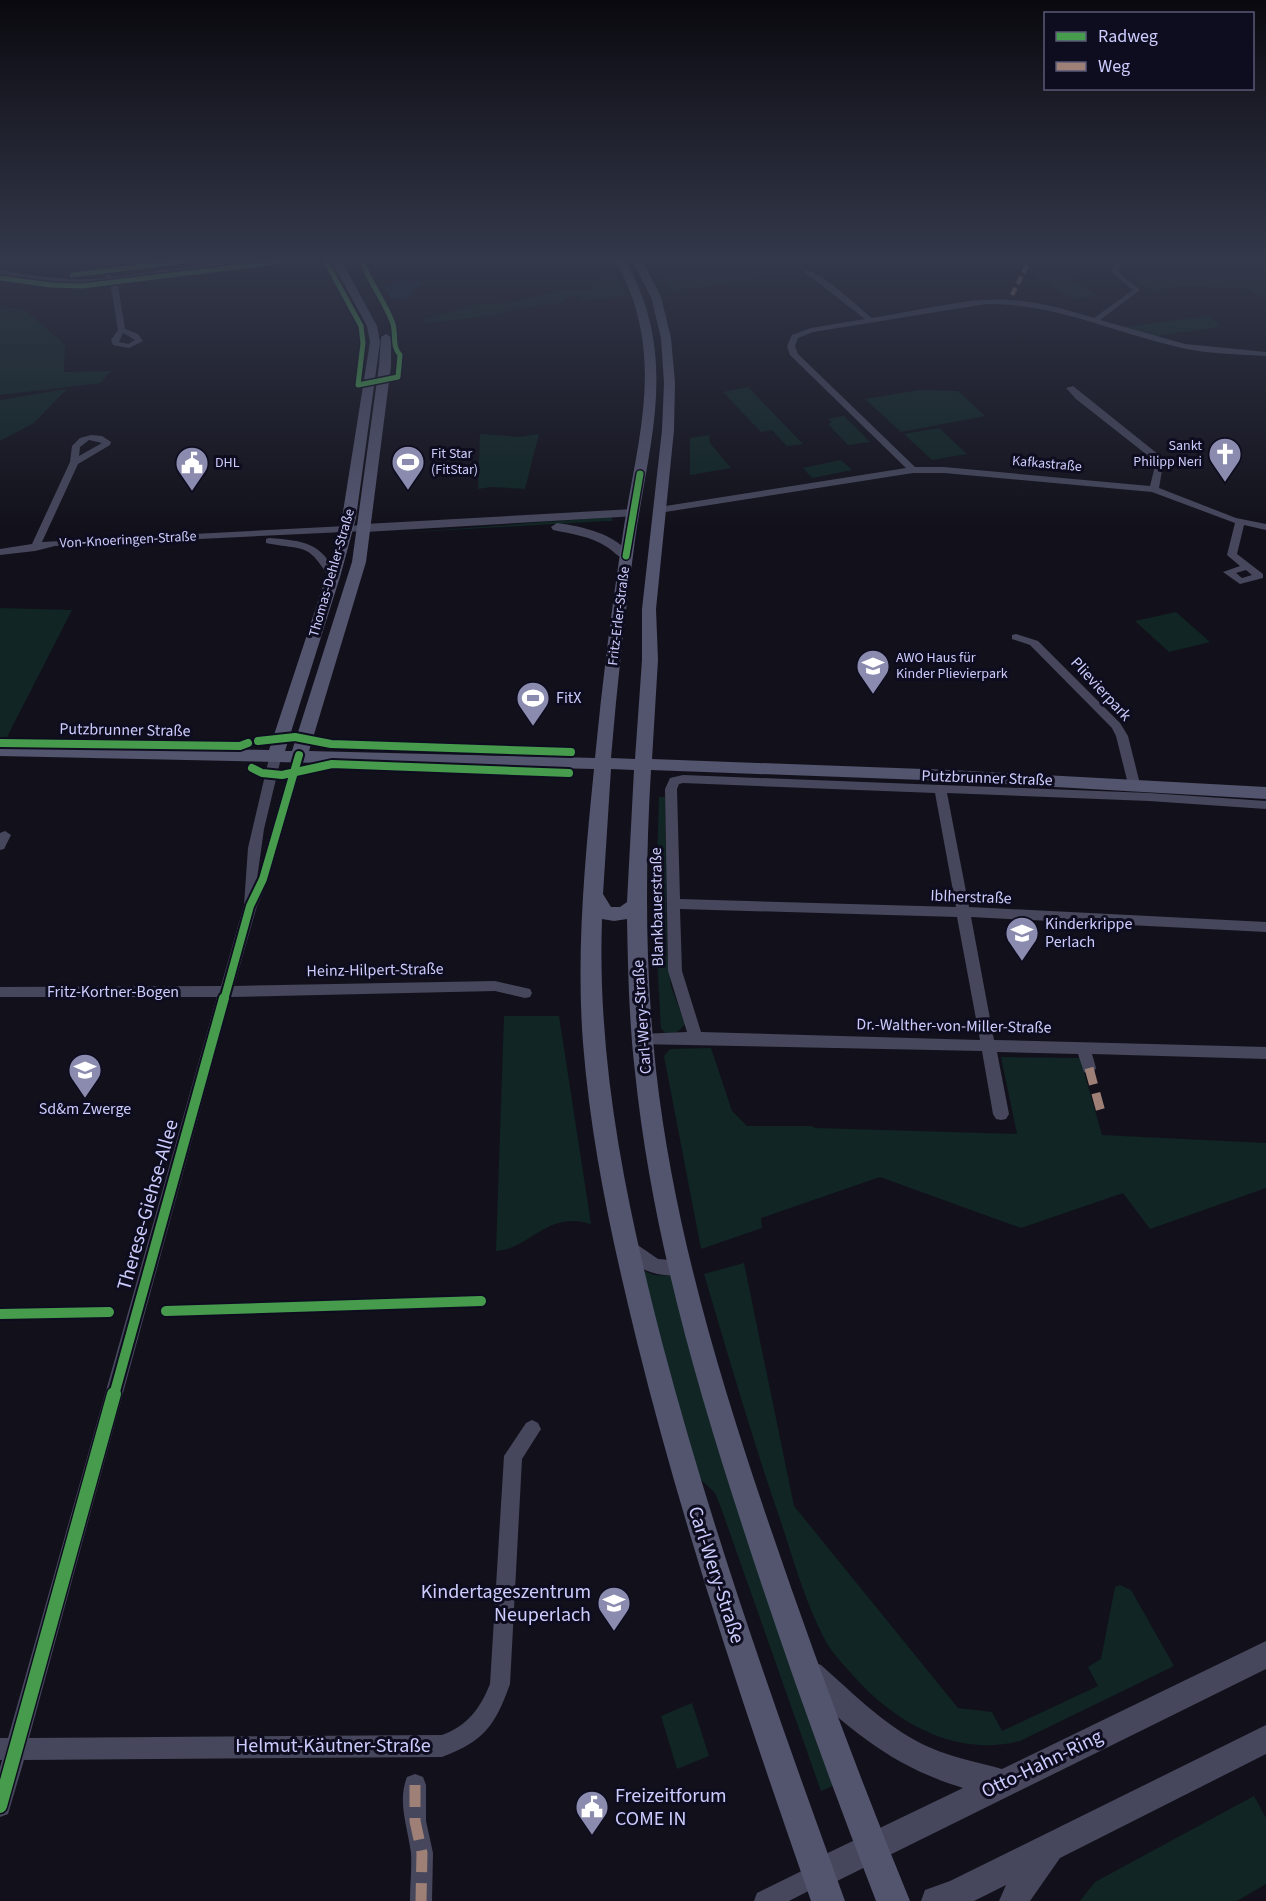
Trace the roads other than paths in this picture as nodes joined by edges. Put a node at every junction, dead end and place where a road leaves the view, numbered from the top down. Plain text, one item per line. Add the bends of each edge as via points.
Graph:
1 (374, 349) edge
2 (386, 349) edge
3 (649, 349) edge
4 (667, 349) edge
5 (793, 349) edge
6 (1200, 349) edge
7 (373, 352) junction
8 (386, 353) junction
9 (1266, 354) edge
10 (1071, 388) dead end
11 (74, 462) dead end
12 (913, 470) junction
13 (1154, 489) junction
14 (658, 515) junction
15 (632, 517) junction
16 (1240, 523) junction
17 (558, 527) junction
18 (1266, 527) edge
19 (364, 532) junction
20 (345, 533) junction
21 (269, 541) junction
22 (35, 548) junction
23 (0, 552) edge
24 (626, 556) junction
25 (1247, 567) dead end
26 (333, 577) junction
27 (1016, 637) dead end
28 (0, 751) edge
29 (276, 754) junction
30 (299, 755) junction
31 (602, 763) junction
32 (643, 765) junction
33 (713, 773) junction
34 (683, 779) joint
35 (1134, 784) junction
36 (940, 789) junction
37 (1266, 793) edge
38 (1266, 805) edge
39 (594, 896) junction
40 (674, 904) junction
41 (636, 905) junction
42 (250, 906) junction
43 (964, 912) junction
44 (1266, 927) edge
45 (226, 991) junction
46 (0, 992) edge
47 (525, 993) dead end
48 (696, 1038) junction
49 (641, 1040) junction
50 (989, 1045) junction
51 (1083, 1047) junction
52 (1266, 1053) edge
53 (1089, 1068) dead end
54 (1001, 1114) dead end
55 (625, 1243) junction
56 (680, 1267) junction
57 (532, 1429) dead end
58 (1266, 1655) edge
59 (806, 1670) junction
60 (1266, 1739) edge
61 (8, 1748) edge
62 (1001, 1783) junction
63 (415, 1785) dead end
64 (0, 1806) edge
65 (1052, 1845) junction
66 (873, 1847) junction
67 (823, 1888) edge
68 (421, 1901) edge
69 (765, 1901) edge
70 (893, 1901) edge
71 (936, 1901) edge
72 (1014, 1901) edge

1 - 7 main road, Thomas-Dehler-Straße
2 - 8 main road, Thomas-Dehler-Straße
3 - 15 main road, Fritz-Erler-Straße via 651,388
4 - 14 main road, Fritz-Erler-Straße via 668,402
5 - 12 street
6 - 9 street
7 - 8 main road
7 - 20 main road, Thomas-Dehler-Straße
8 - 19 main road, Thomas-Dehler-Straße
10 - 13 street via 1161,461
11 - 22 street
12 - 13 street, Kafkastraße
12 - 14 street, Kafkastraße via 820,485 766,501
13 - 16 street, Kafkastraße
14 - 15 main road, Von-Knoeringen-Straße
14 - 32 main road, Fritz-Erler-Straße via 649,612
15 - 17 street, Von-Knoeringen-Straße
15 - 19 street, Von-Knoeringen-Straße
15 - 24 main road, Fritz-Erler-Straße
16 - 18 street, Kafkastraße
16 - 25 street via 1232,554
17 - 19 street, Von-Knoeringen-Straße
17 - 24 street via 604,538
19 - 20 street, Von-Knoeringen-Straße
19 - 30 main road, Thomas-Dehler-Straße via 347,606
20 - 21 street, Von-Knoeringen-Straße
20 - 22 street, Von-Knoeringen-Straße via 55,543
20 - 26 main road, Thomas-Dehler-Straße
21 - 22 street, Von-Knoeringen-Straße
21 - 26 street, Von-Knoeringen-Straße via 315,550
22 - 23 street
24 - 31 main road, Fritz-Erler-Straße
26 - 29 main road, Thomas-Dehler-Straße
27 - 35 street, Plievierpark via 1034,643 1116,726
28 - 29 main road, Putzbrunner Straße
29 - 30 main road, Putzbrunner Straße
29 - 42 street, Therese-Giehse-Allee via 249,879
30 - 31 main road, Putzbrunner Straße
30 - 42 street, Therese-Giehse-Allee via 263,879
31 - 32 main road, Putzbrunner Straße
31 - 39 main road, Carl-Wery-Straße
32 - 33 main road, Putzbrunner Straße
32 - 41 main road, Carl-Wery-Straße
33 - 34 street, Putzbrunner Straße
33 - 35 main road, Putzbrunner Straße
33 - 36 street, Putzbrunner Straße
34 - 40 street, Blankbauerstraße via 671,785
35 - 37 main road, Putzbrunner Straße
36 - 38 street, Putzbrunner Straße
36 - 43 street
39 - 41 main road via 606,913 616,916
39 - 55 main road, Carl-Wery-Straße via 593,1022
40 - 43 street, Iblherstraße
40 - 48 street, Blankbauerstraße via 675,971
41 - 49 main road, Carl-Wery-Straße
42 - 45 street, Therese-Giehse-Allee
43 - 44 street, Iblherstraße
43 - 50 street
45 - 46 street, Fritz-Kortner-Bogen
45 - 47 street, Heinz-Hilpert-Straße via 495,986
45 - 61 street, Therese-Giehse-Allee
48 - 49 street, Dr.-Walther-von-Miller-Straße
48 - 50 street, Dr.-Walther-von-Miller-Straße
49 - 56 main road, Carl-Wery-Straße via 658,1158
50 - 51 street, Dr.-Walther-von-Miller-Straße
50 - 54 street
51 - 52 street, Dr.-Walther-von-Miller-Straße
51 - 53 street
55 - 56 street via 649,1264
55 - 67 main road, Carl-Wery-Straße via 692,1502
56 - 59 main road, Carl-Wery-Straße via 730,1452
57 - 61 street, Helmut-Käutner-Straße via 513,1456 500,1684 491,1710 462,1739 442,1746
58 - 62 street, Otto-Hahn-Ring
59 - 62 street via 864,1722 902,1749
59 - 66 main road, Carl-Wery-Straße
60 - 65 street
61 - 64 street, Therese-Giehse-Allee
62 - 66 street, Otto-Hahn-Ring
63 - 68 street via 422,1853
65 - 71 street
65 - 72 street
66 - 67 street, Otto-Hahn-Ring
66 - 70 main road, Carl-Wery-Straße
67 - 69 street

